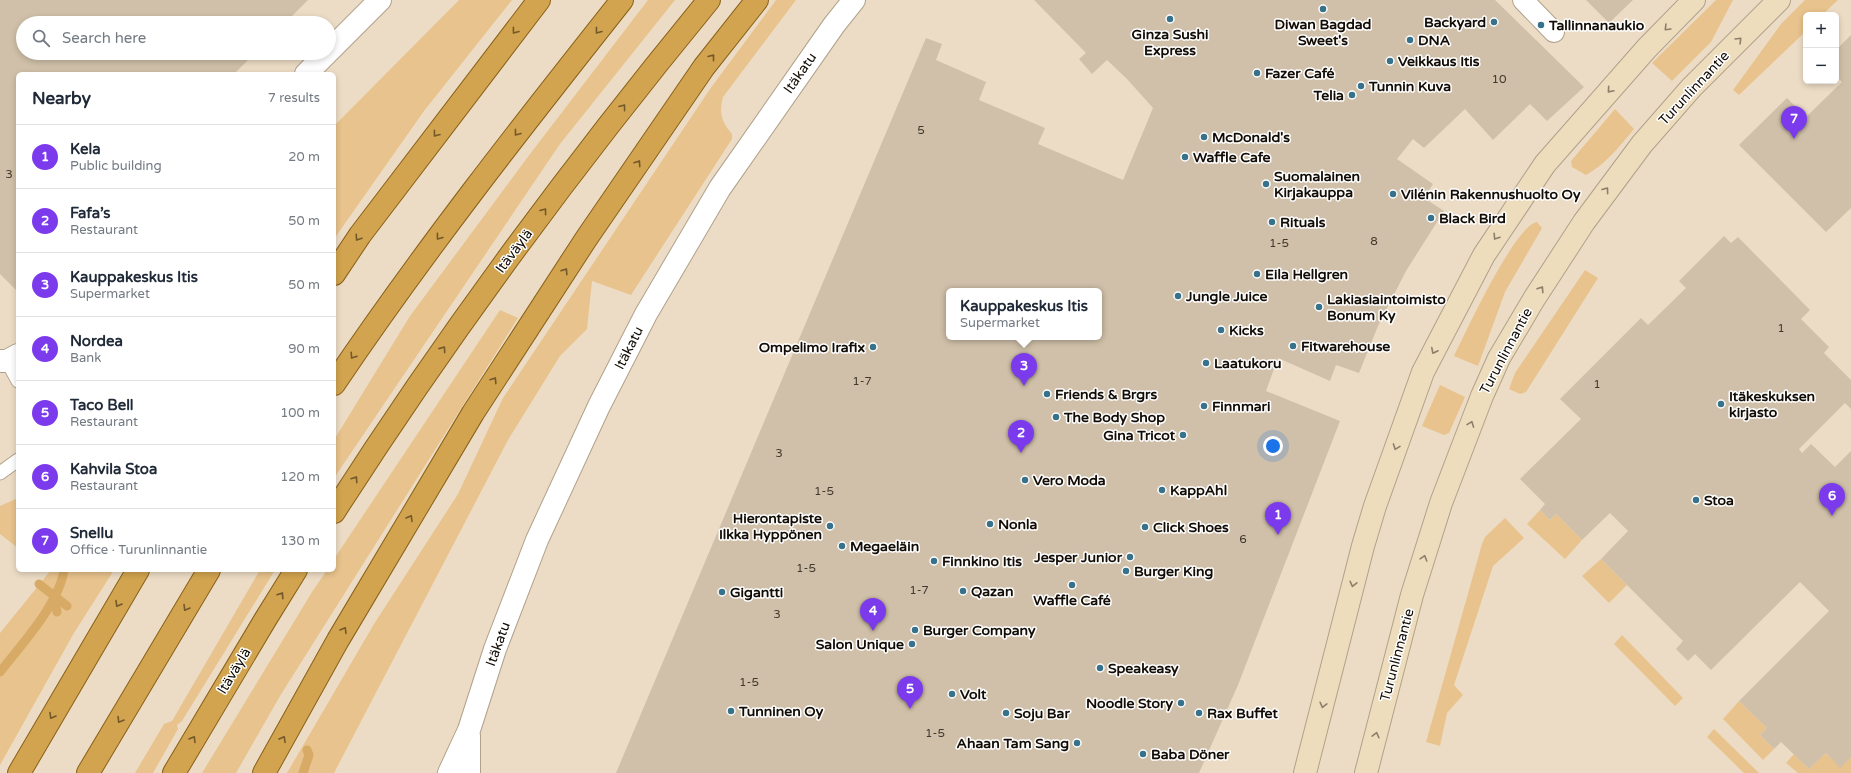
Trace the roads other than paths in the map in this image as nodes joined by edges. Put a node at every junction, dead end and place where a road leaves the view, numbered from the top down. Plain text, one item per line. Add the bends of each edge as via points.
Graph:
1 (380, 0) edge
2 (539, 0) edge
3 (622, 0) edge
4 (709, 0) edge
5 (756, 0) edge
6 (854, 0) edge
7 (1522, 0) edge
8 (1694, 0) edge
9 (1779, 0) edge
10 (1553, 24) dead end
11 (336, 44) edge
12 (320, 60) edge
13 (308, 72) edge
14 (336, 271) edge
15 (8, 359) edge
16 (16, 377) edge
17 (336, 381) edge
18 (16, 461) edge
19 (0, 473) edge
20 (336, 509) edge
21 (137, 572) edge
22 (208, 572) edge
23 (295, 572) edge
24 (469, 730) junction
25 (19, 773) edge
26 (88, 773) edge
27 (174, 773) edge
28 (264, 773) edge
29 (449, 773) edge
30 (469, 773) edge
31 (1305, 773) edge
32 (1366, 773) edge

1 - 11 street
2 -> 14 highway via 360,235
3 -> 17 highway via 517,132
20 -> 4 highway, Itäväylä via 420,381 501,268 649,73
28 -> 5 highway via 338,640 473,413 586,239 704,68
6 - 24 street, Itäkatu via 720,188 646,314 599,406 537,540 495,649
7 - 10 street
8 -> 31 main road via 1647,48 1545,164 1484,255 1424,372 1363,546
32 -> 9 main road, Turunlinnantie via 1412,595 1441,503 1499,358 1584,222 1642,144 1691,88
12 - 13 street
15 - 16 lane
18 - 19 lane
21 -> 25 highway
22 -> 26 highway
27 -> 23 highway, Itäväylä
24 - 29 street, Itäkatu
24 - 30 street, Itäkatu

